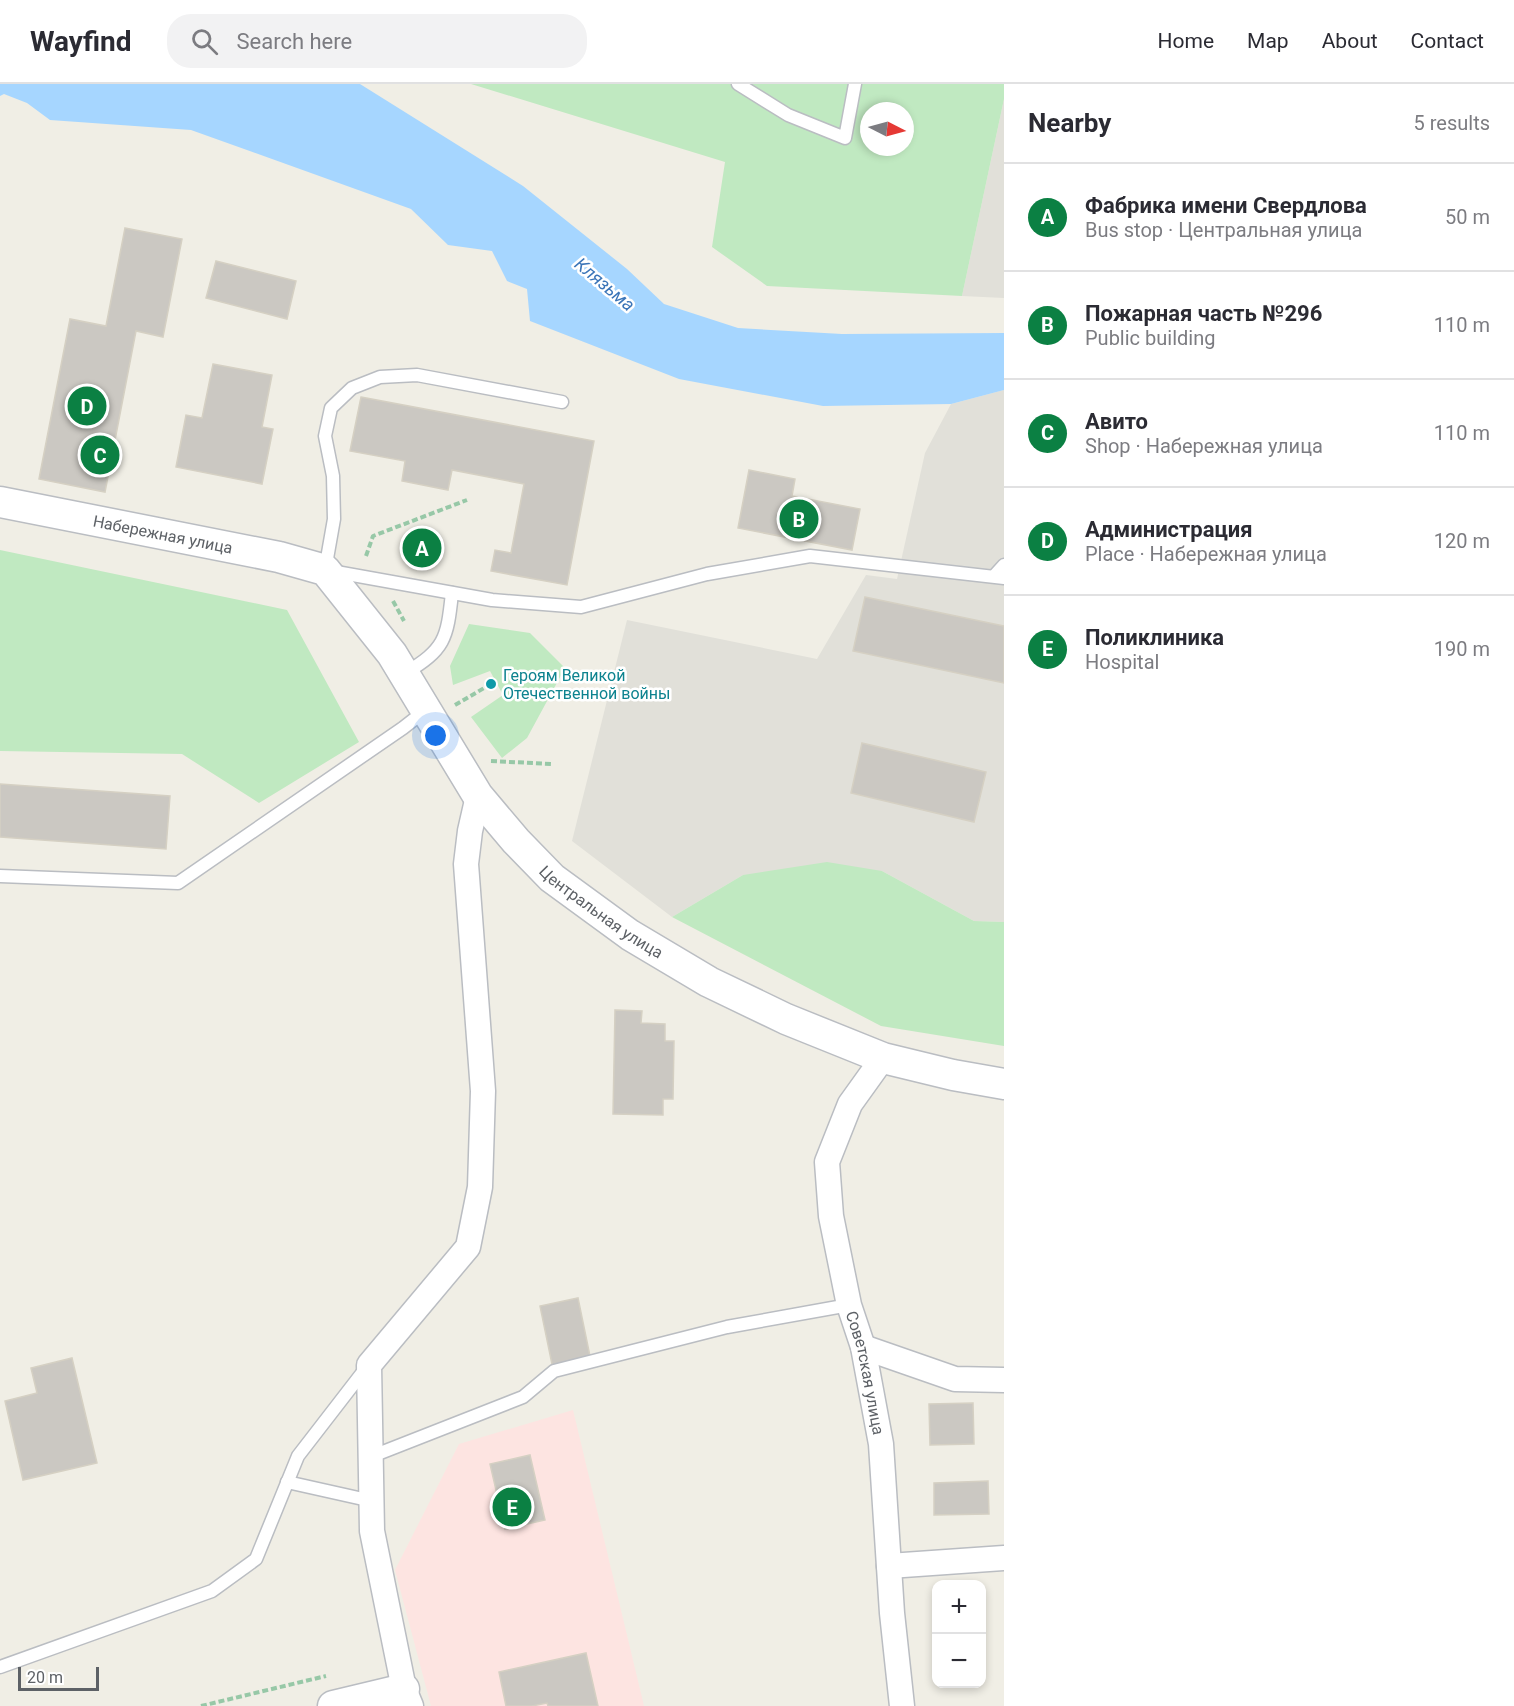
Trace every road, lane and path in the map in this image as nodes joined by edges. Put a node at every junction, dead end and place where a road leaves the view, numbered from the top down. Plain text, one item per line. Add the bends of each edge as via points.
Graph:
1 (738, 84) edge
2 (855, 84) edge
3 (562, 402) dead end
4 (468, 500) dead end
5 (0, 502) edge
6 (366, 556) dead end
7 (1004, 564) edge
8 (325, 570) junction
9 (999, 577) edge
10 (452, 593) junction
11 (404, 674) junction
12 (491, 684) dead end
13 (440, 708) junction
14 (486, 760) dead end
15 (552, 764) dead end
16 (478, 796) junction
17 (0, 876) edge
18 (883, 1058) junction
19 (1004, 1084) edge
20 (849, 1305) junction
21 (863, 1347) junction
22 (369, 1365) junction
23 (1004, 1380) edge
24 (370, 1457) junction
25 (287, 1482) junction
26 (372, 1501) junction
27 (1004, 1558) edge
28 (889, 1566) junction
29 (0, 1667) edge
30 (333, 1675) dead end
31 (407, 1697) edge
32 (201, 1706) edge
33 (333, 1706) edge
34 (902, 1706) edge

1 - 2 lane via 788,115 845,138
3 - 8 lane via 417,375 380,377 352,388 331,408 326,436 333,476 334,519
4 - 6 path via 373,536
5 - 8 street, Набережная улица via 279,557
7 - 9 lane
8 - 10 lane
8 - 11 street, Центральная улица
9 - 10 lane via 810,556 707,574 581,607
10 - 11 lane via 444,637 431,656
11 - 13 street, Центральная улица
12 - 13 path
13 - 16 street, Центральная улица
13 - 17 lane via 404,728 178,883
14 - 15 path
16 - 18 street, Центральная улица via 552,878 630,935 709,982 786,1019
16 - 22 street via 466,864 483,1090 480,1187 468,1246
18 - 19 street, Центральная улица
18 - 20 street, Советская улица via 850,1104 827,1162 831,1215
20 - 21 street, Советская улица
20 - 24 lane via 727,1327 554,1371 523,1397
21 - 23 street via 955,1379
21 - 28 street, Советская улица via 881,1444
22 - 24 street
22 - 25 lane via 298,1456
24 - 26 street
25 - 26 lane
25 - 29 lane via 256,1559 212,1591
26 - 31 street via 372,1531
27 - 28 street
28 - 34 street, Советская улица
30 - 32 path
31 - 33 street

